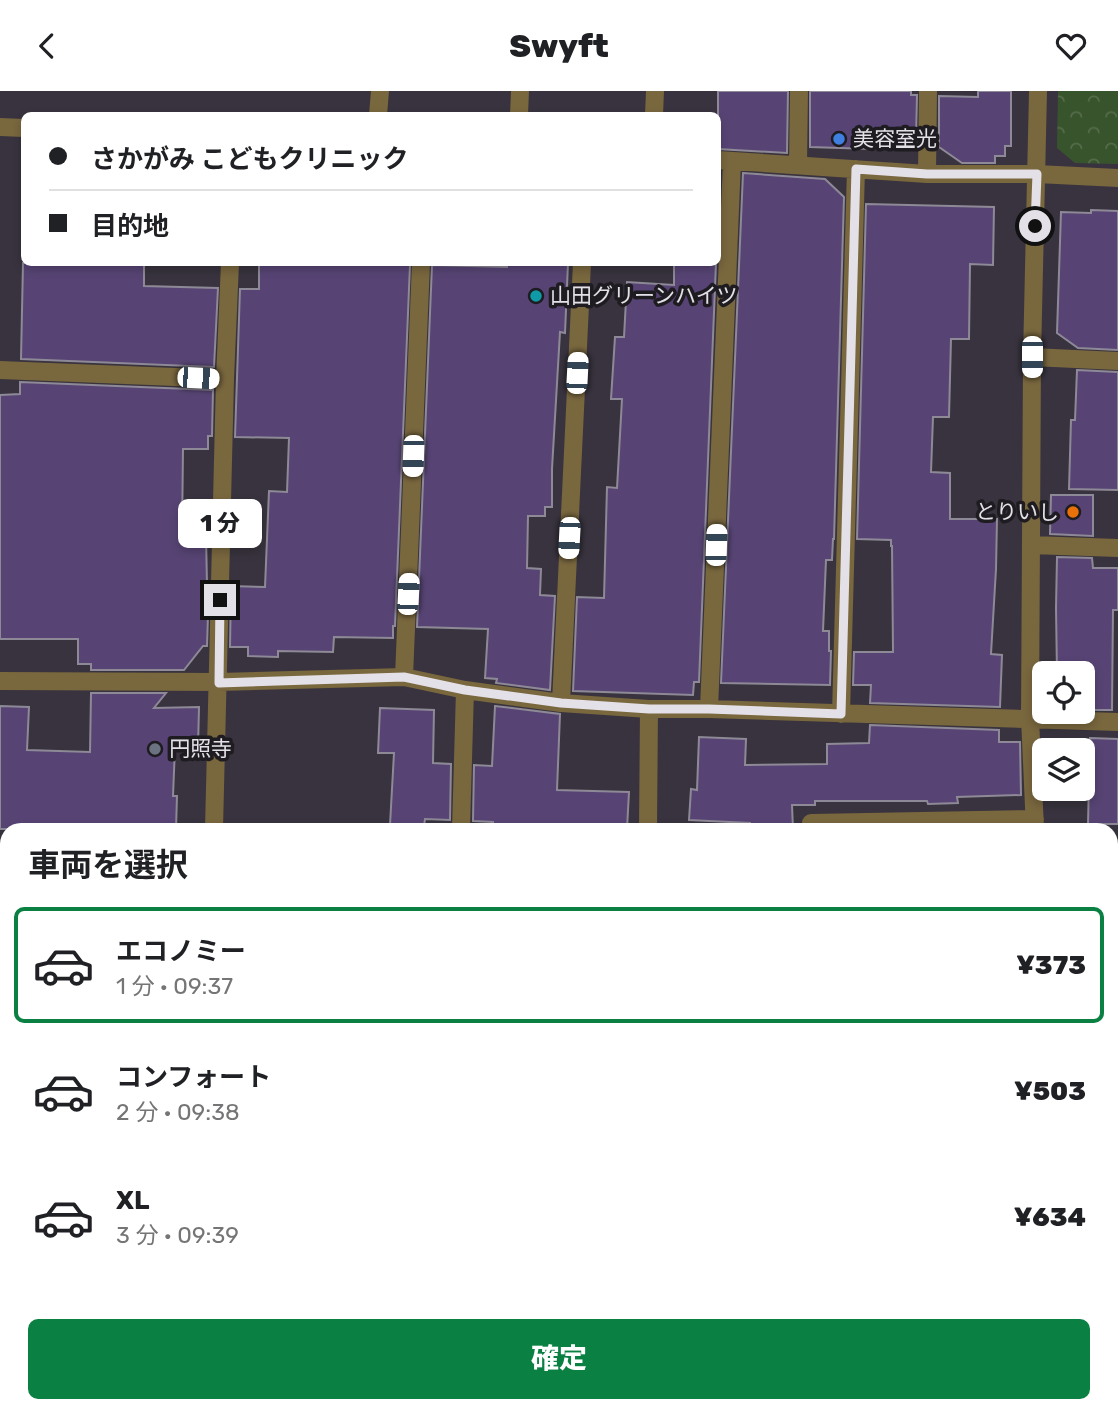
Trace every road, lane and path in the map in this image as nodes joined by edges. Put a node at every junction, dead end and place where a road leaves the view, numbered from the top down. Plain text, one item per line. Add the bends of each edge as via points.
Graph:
1 (380, 91) edge
2 (520, 91) edge
3 (655, 91) edge
4 (799, 91) edge
5 (928, 91) edge
6 (1038, 91) edge
7 (378, 112) edge
8 (519, 112) edge
9 (654, 112) edge
10 (0, 127) edge
11 (21, 128) edge
12 (725, 160) edge
13 (798, 165) junction
14 (856, 169) junction
15 (927, 174) junction
16 (1037, 174) junction
17 (1118, 178) edge
18 (230, 266) edge
19 (421, 266) edge
20 (582, 266) edge
21 (1032, 357) junction
22 (1118, 361) edge
23 (0, 370) edge
24 (225, 379) junction
25 (1031, 545) junction
26 (1118, 548) edge
27 (404, 677) junction
28 (0, 681) edge
29 (219, 683) junction
30 (465, 690) junction
31 (561, 703) junction
32 (649, 709) junction
33 (709, 709) junction
34 (841, 714) junction
35 (1030, 719) junction
36 (1118, 722) edge
37 (215, 823) edge
38 (461, 823) edge
39 (648, 823) edge
40 (1035, 823) edge

1 - 7 street
2 - 8 street
3 - 9 street
4 - 13 street
5 - 15 street
6 - 16 street
10 - 11 street
12 - 13 street
12 - 33 street
13 - 14 street
14 - 15 street
14 - 34 street
15 - 16 street
16 - 17 street
16 - 21 street
18 - 24 street
19 - 27 street
20 - 31 street
21 - 22 street
21 - 25 street
23 - 24 street
24 - 29 street
25 - 26 street
25 - 35 street
27 - 29 street
27 - 30 street
28 - 29 street
29 - 37 street
30 - 31 street
30 - 38 street
31 - 32 street
32 - 33 street
32 - 39 street
33 - 34 street
34 - 35 street
35 - 36 street
35 - 40 street

